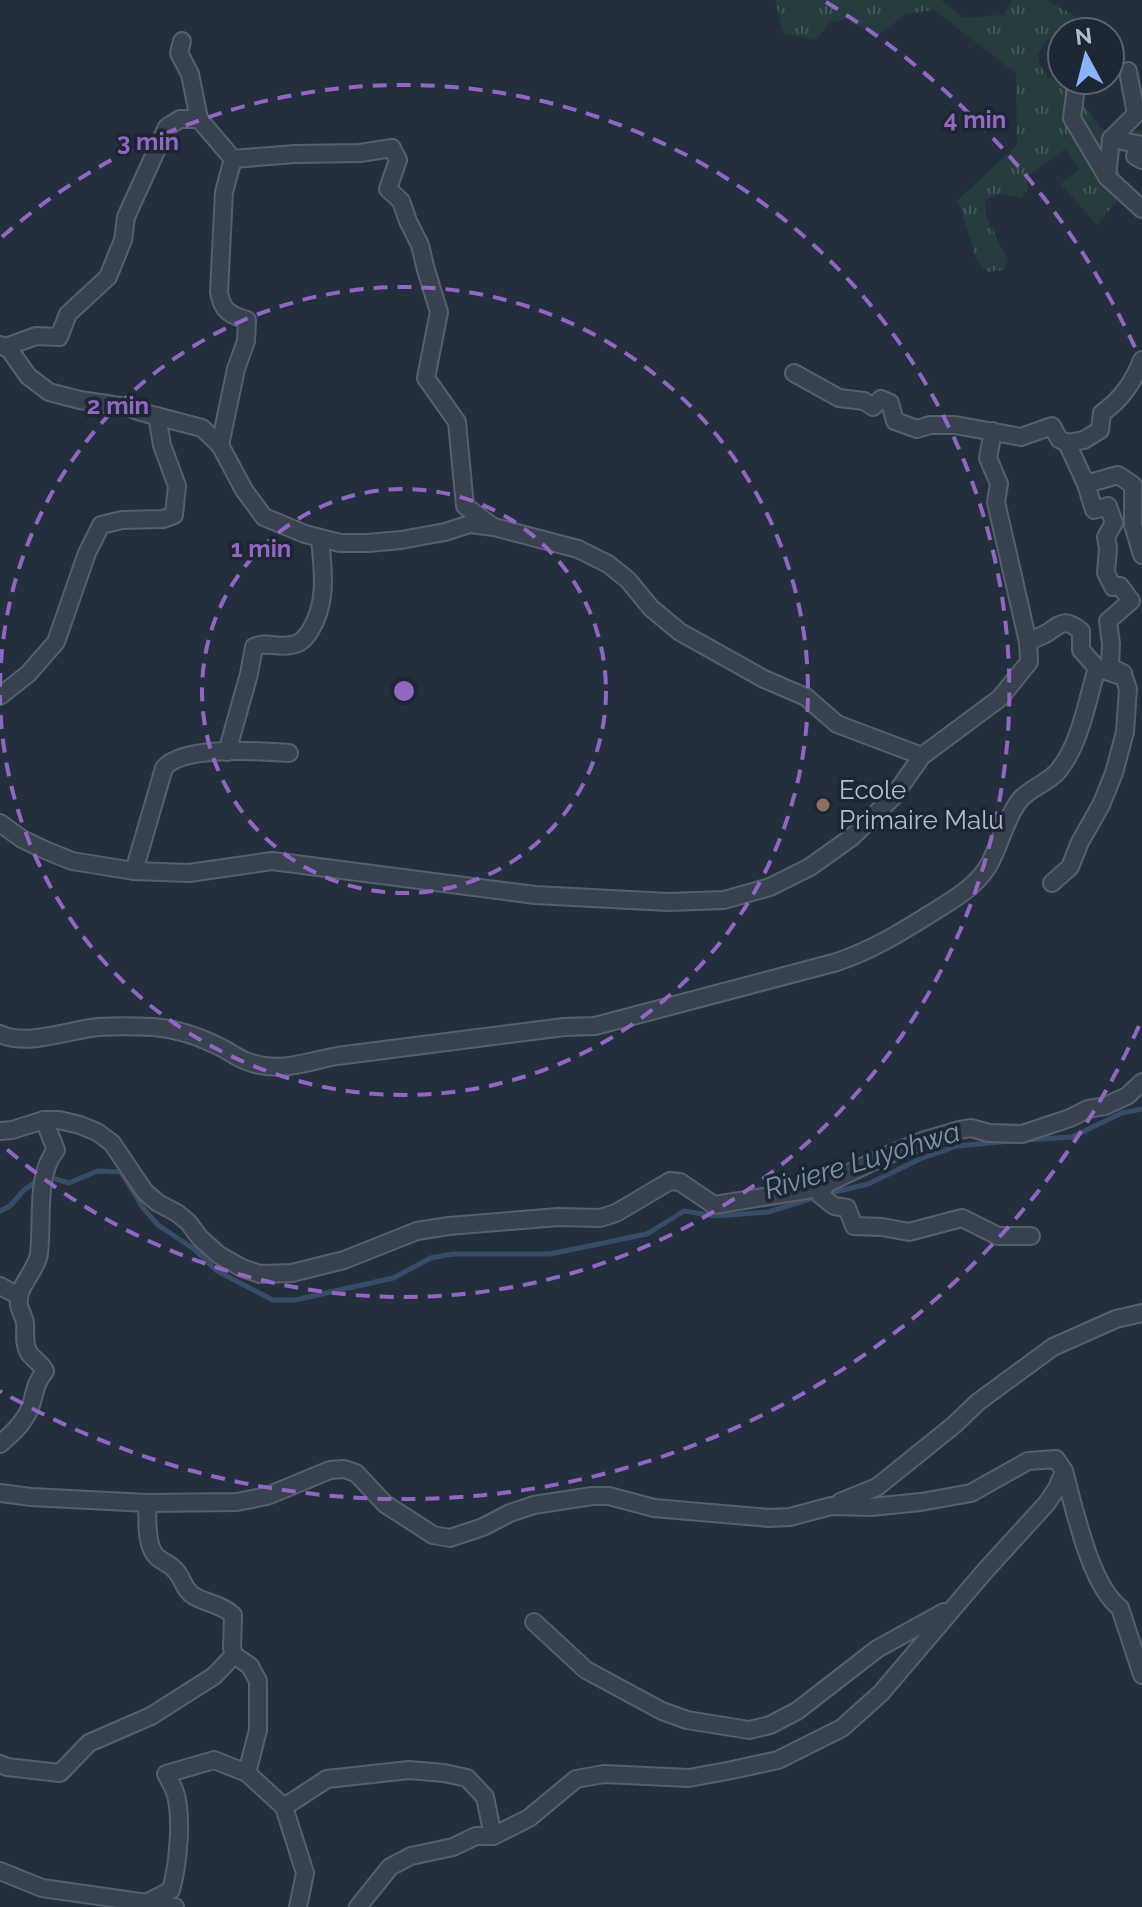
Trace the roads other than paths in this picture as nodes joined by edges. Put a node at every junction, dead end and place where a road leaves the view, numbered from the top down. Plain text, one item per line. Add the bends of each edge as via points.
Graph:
1 (182, 41) dead end
2 (1128, 71) dead end
3 (1075, 96) edge
4 (199, 119) junction
5 (1111, 139) junction
6 (1142, 150) edge
7 (233, 159) junction
8 (1107, 177) junction
9 (1142, 209) edge
10 (3, 346) edge
11 (1142, 360) edge
12 (794, 373) dead end
13 (1138, 381) edge
14 (157, 416) junction
15 (993, 431) junction
16 (1067, 443) junction
17 (220, 445) junction
18 (1086, 484) junction
19 (494, 527) junction
20 (320, 539) junction
21 (1142, 555) edge
22 (1028, 642) junction
23 (1097, 668) junction
24 (1128, 689) junction
25 (0, 696) edge
26 (227, 752) junction
27 (289, 753) dead end
28 (922, 756) junction
29 (0, 823) edge
30 (134, 871) junction
31 (1052, 883) dead end
32 (0, 1034) edge
33 (1142, 1082) edge
34 (44, 1120) junction
35 (0, 1131) edge
36 (826, 1184) junction
37 (1031, 1236) dead end
38 (0, 1286) edge
39 (19, 1296) junction
40 (1142, 1313) edge
41 (0, 1444) edge
42 (1064, 1471) junction
43 (0, 1493) edge
44 (147, 1503) junction
45 (831, 1506) junction
46 (956, 1605) junction
47 (534, 1622) dead end
48 (234, 1655) junction
49 (1142, 1675) edge
50 (0, 1764) edge
51 (247, 1773) junction
52 (284, 1807) junction
53 (493, 1836) junction
54 (0, 1871) edge
55 (145, 1905) edge
56 (175, 1907) edge
57 (298, 1907) edge
58 (358, 1907) edge

1 - 4 street via 179,53 190,74
2 - 5 street via 1136,114
3 - 8 street via 1072,118
4 - 7 street
4 - 10 street via 180,119 167,127 126,217 108,277 68,314 59,337 36,336
5 - 6 street
5 - 8 street
7 - 17 street via 224,192 219,292 221,305 247,320
7 - 19 street via 392,148 398,160 388,189 401,201 420,245 439,312 426,378 457,422 465,506
8 - 9 street
10 - 14 street via 49,392
11 - 13 street
12 - 15 street via 839,398 873,407 881,399 890,403 895,421 917,429 955,425
13 - 16 street via 1102,413 1100,430
14 - 17 street via 202,428
14 - 25 street via 177,486 174,515 101,525 56,642
15 - 16 street via 1021,437 1052,426
15 - 22 street via 988,458 999,484 996,502
16 - 18 street
17 - 20 street via 264,517
18 - 21 street via 1118,475 1133,485 1133,525
18 - 24 street via 1094,510 1108,506 1114,523 1106,537 1106,573 1113,587 1120,586 1131,601 1108,621 1110,667 1136,679 1139,694
19 - 20 street via 470,524 368,543
19 - 28 street via 578,549 608,564 680,632 806,697 837,724
20 - 26 street via 318,618 304,640 290,646 254,647
22 - 23 street via 1059,624 1072,624 1081,631 1081,650
22 - 28 street via 1029,662 1000,698
23 - 24 street via 1124,677
23 - 32 street via 1074,746 1057,772 1018,802 975,883 889,940 837,962 595,1026 337,1056 292,1068 246,1061 199,1037 156,1027 98,1027 13,1039
24 - 31 street via 1125,732 1114,773 1070,867
26 - 27 street
26 - 30 street via 180,757 164,768
28 - 30 street via 893,797 852,837 770,887 724,900 535,895 272,861 189,873
29 - 30 street via 72,861
33 - 36 street via 1105,1106 1022,1134 959,1130
34 - 35 street
34 - 36 street via 97,1132 112,1143 145,1192 188,1222 219,1255 260,1274 292,1273 344,1260 417,1231 600,1218 670,1181 714,1205
34 - 39 street via 56,1150 45,1176 38,1257
36 - 37 street via 820,1195 847,1208 854,1226 909,1232 962,1218 998,1236
38 - 39 street
39 - 41 street via 27,1349 45,1371 22,1423
40 - 45 street via 1053,1347 877,1487
42 - 45 street via 1056,1459 1028,1461 971,1493 896,1505
42 - 46 street via 1047,1503
42 - 49 street via 1083,1544 1104,1590 1120,1608
43 - 44 street
44 - 45 street via 237,1502 344,1469 356,1473 385,1504 433,1535 450,1538 534,1505 592,1496 654,1508 769,1518
44 - 48 street via 150,1546 158,1558 180,1575 188,1592 233,1615
46 - 47 street via 877,1649 797,1711 749,1730 662,1711 586,1670
46 - 53 street via 881,1693 842,1728 778,1760 689,1778 604,1774 576,1779 529,1818
48 - 50 street via 214,1676 151,1716 89,1743 60,1773
48 - 51 street via 250,1666 258,1681 258,1730
51 - 52 street
51 - 55 street via 214,1760 166,1774 179,1810 177,1871 171,1890
52 - 53 street via 327,1779 409,1770 444,1773 467,1778 485,1797
52 - 57 street via 305,1873
53 - 58 street via 476,1836 390,1867
54 - 55 street via 42,1888
55 - 56 street

